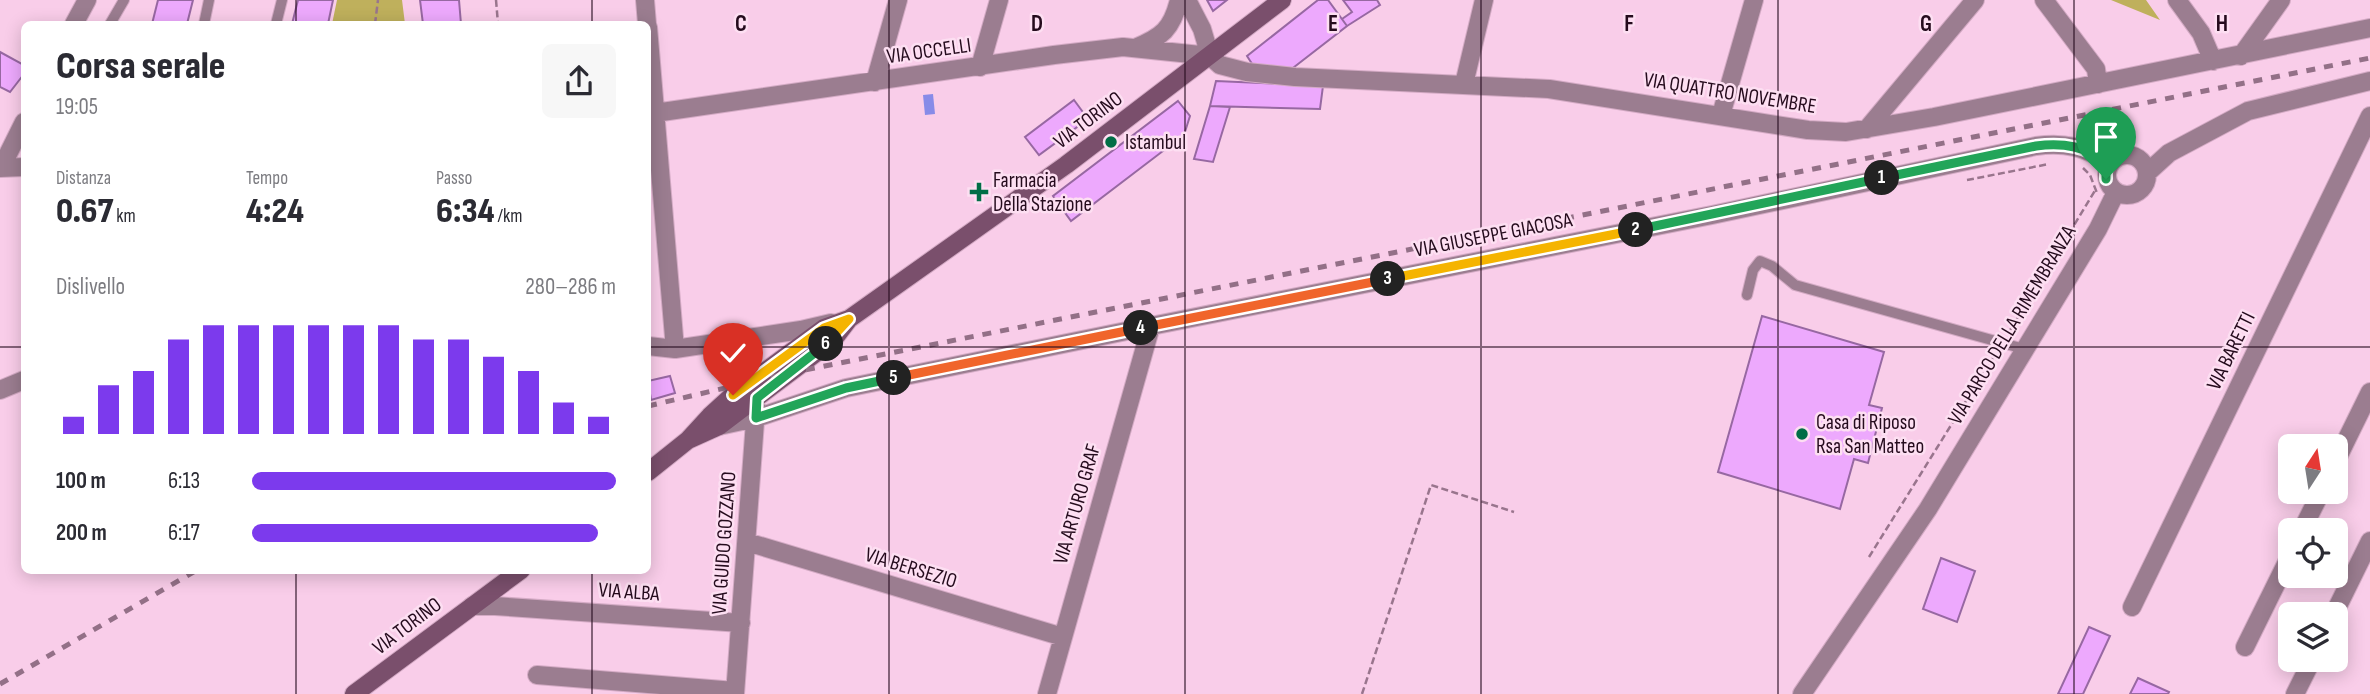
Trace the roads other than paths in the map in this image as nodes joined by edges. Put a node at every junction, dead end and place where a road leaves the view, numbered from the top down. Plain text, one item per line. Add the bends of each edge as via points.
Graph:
1 (87, 0) edge
2 (124, 0) edge
3 (209, 0) edge
4 (282, 0) edge
5 (645, 0) edge
6 (898, 0) edge
7 (999, 0) edge
8 (1179, 0) edge
9 (1187, 0) edge
10 (1282, 0) edge
11 (1484, 0) edge
12 (1754, 0) edge
13 (1975, 0) edge
14 (2044, 0) edge
15 (2177, 0) edge
16 (2281, 0) edge
17 (76, 21) edge
18 (112, 21) edge
19 (205, 21) edge
20 (277, 21) edge
21 (647, 21) edge
22 (2370, 28) edge
23 (1134, 48) junction
24 (1210, 56) junction
25 (2241, 56) junction
26 (2213, 61) junction
27 (981, 67) junction
28 (2370, 81) edge
29 (875, 82) junction
30 (1464, 84) junction
31 (2098, 84) junction
32 (651, 114) edge
33 (1721, 115) junction
34 (2370, 116) edge
35 (21, 128) edge
36 (1867, 129) junction
37 (2169, 153) junction
38 (2137, 157) junction
39 (2110, 163) junction
40 (21, 167) edge
41 (1, 168) edge
42 (2147, 173) junction
43 (2116, 192) junction
44 (1747, 295) dead end
45 (849, 319) junction
46 (1151, 326) junction
47 (807, 333) junction
48 (651, 346) edge
49 (675, 349) junction
50 (2024, 349) junction
51 (21, 380) edge
52 (21, 381) edge
53 (0, 382) edge
54 (0, 390) edge
55 (2370, 392) edge
56 (757, 398) junction
57 (756, 418) junction
58 (719, 426) junction
59 (2348, 437) edge
60 (688, 440) junction
61 (651, 470) edge
62 (2370, 541) edge
63 (747, 542) junction
64 (516, 574) edge
65 (2278, 580) edge
66 (2340, 602) edge
67 (472, 606) junction
68 (2132, 607) dead end
69 (741, 623) junction
70 (1063, 637) junction
71 (2245, 647) dead end
72 (2306, 672) edge
73 (537, 675) dead end
74 (735, 692) edge
75 (1801, 692) edge
76 (354, 694) edge
77 (1047, 694) edge
78 (2295, 694) edge

1 - 17 street
2 - 18 lane
3 - 19 lane
4 - 20 lane
5 - 21 street
6 - 29 street
7 - 27 street
8 - 23 street via 1175,17 1163,34
9 - 24 street
10 - 24 main road, VIA TORINO
11 - 30 street
12 - 33 street
13 - 36 street
14 - 31 street via 2096,69
15 - 26 street via 2201,33
16 - 25 street
22 - 25 street, VIA QUATTRO NOVEMBRE
23 - 24 street, VIA OCCELLI
23 - 27 street, VIA OCCELLI
24 - 30 street, VIA QUATTRO NOVEMBRE via 1220,65 1247,72
24 - 45 main road, VIA TORINO
25 - 26 street, VIA QUATTRO NOVEMBRE
26 - 31 street, VIA QUATTRO NOVEMBRE
27 - 29 street, VIA OCCELLI
28 - 37 street via 2248,111
29 - 32 street, VIA OCCELLI
30 - 33 street, VIA QUATTRO NOVEMBRE via 1549,89
31 - 36 street, VIA QUATTRO NOVEMBRE
32 - 49 street
33 - 36 street, VIA QUATTRO NOVEMBRE via 1808,130
34 - 68 street, VIA BARETTI
35 - 41 street
37 - 38 street
37 - 42 street
38 - 39 street via 2122,155
38 - 42 street
39 - 43 street via 2106,179
39 - 46 street, VIA GIUSEPPE GIACOSA via 2059,143 2036,146
40 - 41 street
42 - 43 street via 2147,181 2137,192
43 - 50 street, VIA PARCO DELLA RIMEMBRANZA
44 - 50 lane via 1760,261 1796,285
45 - 47 main road, VIA TORINO
45 - 56 main road, VIA TORINO via 833,340
46 - 57 street, VIA GIUSEPPE GIACOSA via 846,388
46 - 70 street, VIA ARTURO GRAF
47 - 49 street
47 - 60 main road, VIA TORINO via 710,415
48 - 49 street
50 - 75 street, VIA PARCO DELLA RIMEMBRANZA via 1927,509
51 - 53 street
52 - 54 street
55 - 59 street
56 - 57 street, VIA GUIDO GOZZANO
56 - 58 main road, VIA TORINO
57 - 58 street, VIA GIUSEPPE GIACOSA
57 - 63 street, VIA GUIDO GOZZANO
58 - 60 main road, VIA TORINO
60 - 61 main road, VIA TORINO
62 - 66 street
63 - 69 street, VIA GUIDO GOZZANO
63 - 70 street, VIA BERSEZIO
64 - 67 main road, VIA TORINO
65 - 71 street
67 - 69 street, VIA ALBA
67 - 76 main road, VIA TORINO
69 - 74 street, VIA GUIDO GOZZANO
70 - 77 street, VIA ARTURO GRAF
72 - 78 street
73 - 74 street, VIA GUIDO GOZZANO

